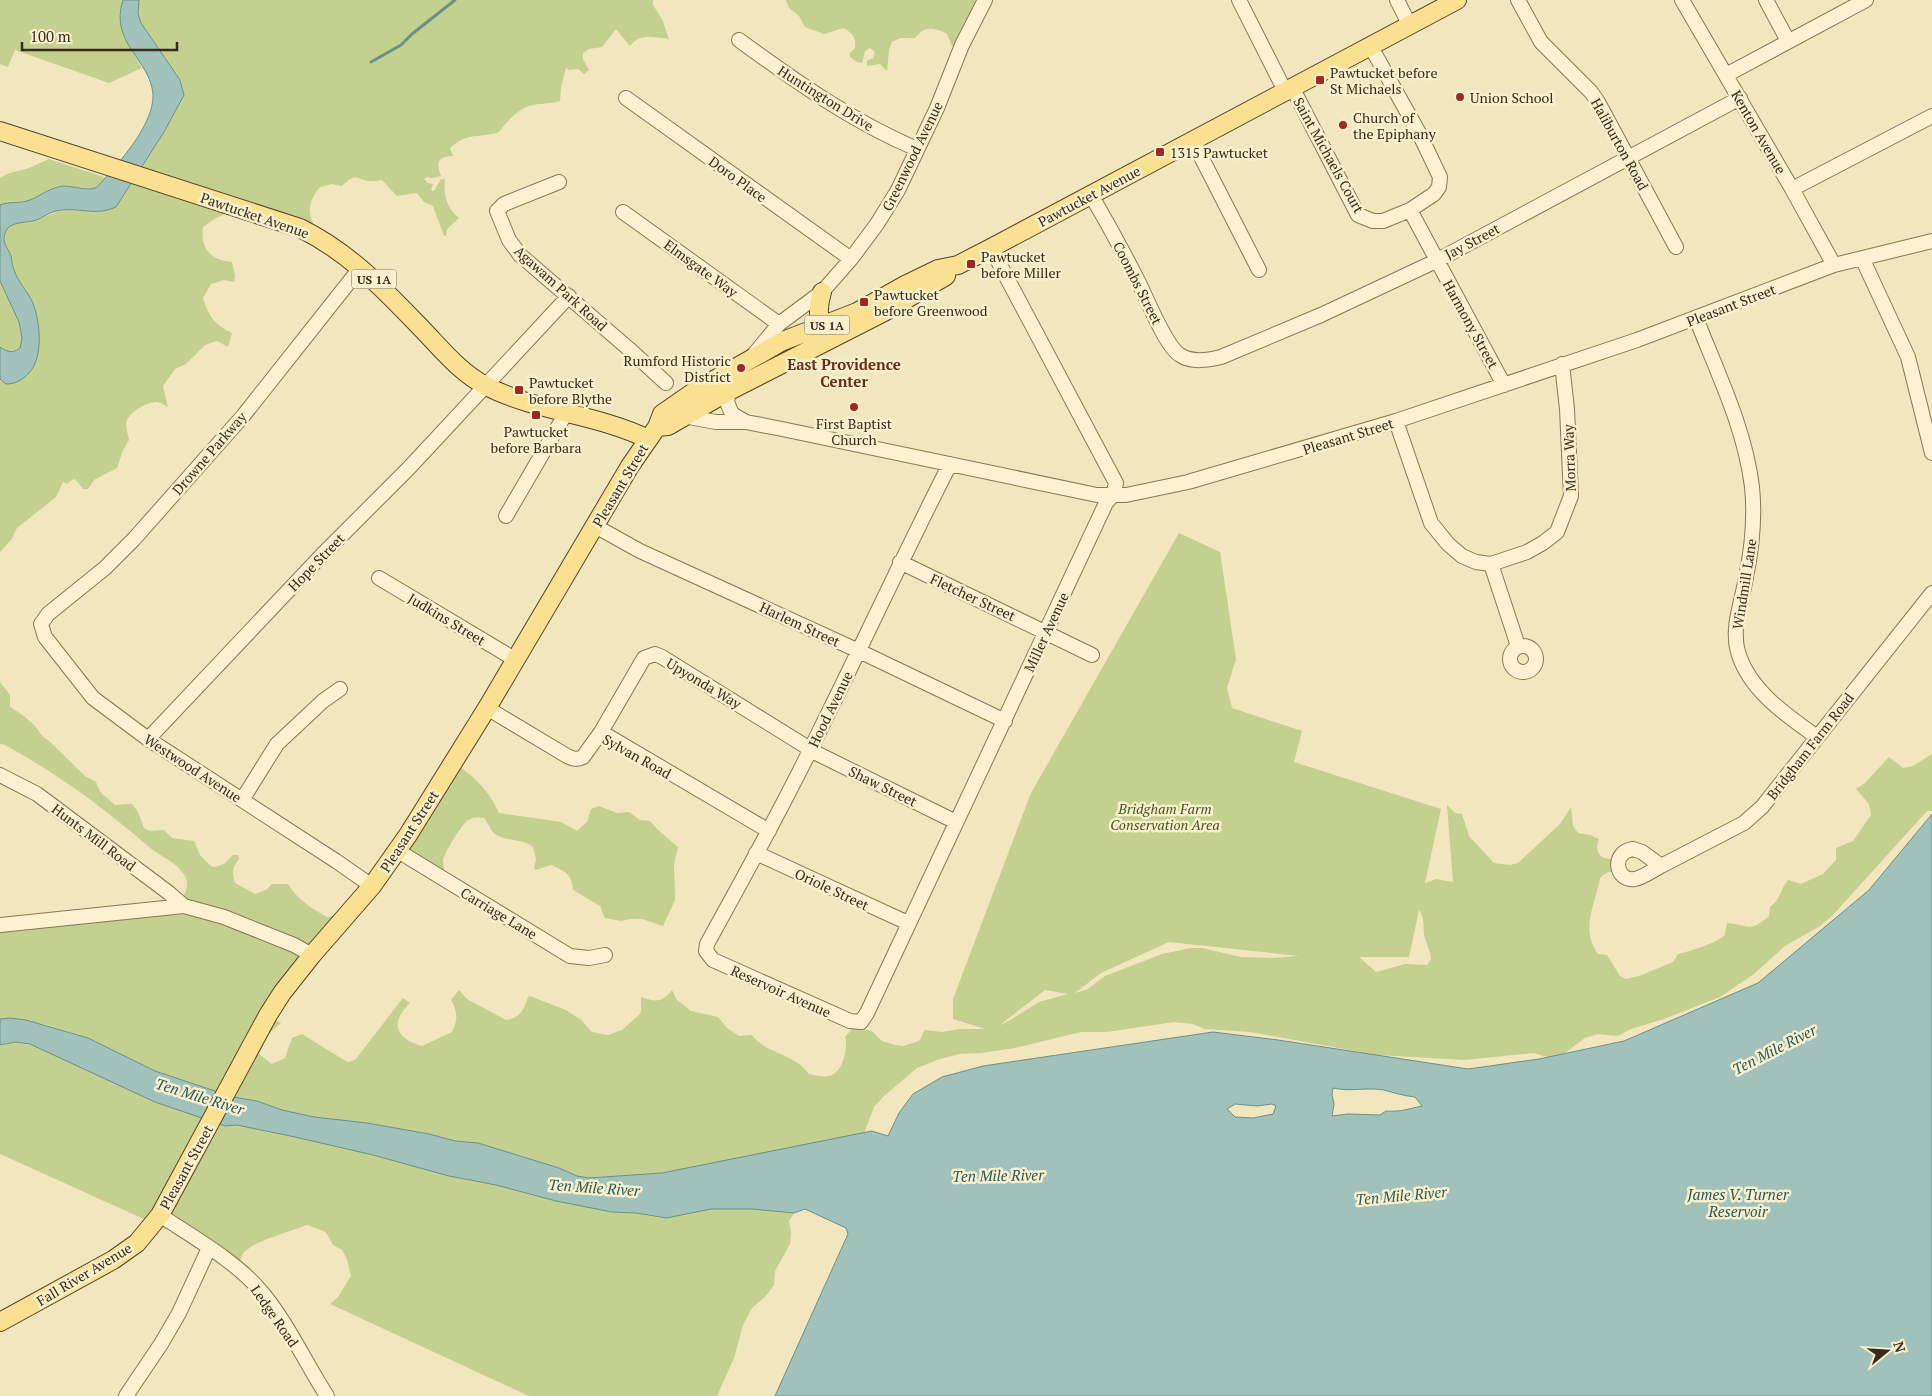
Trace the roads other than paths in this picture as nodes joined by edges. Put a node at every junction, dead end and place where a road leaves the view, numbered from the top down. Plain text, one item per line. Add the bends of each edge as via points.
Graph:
1 (985, 0) edge
2 (1239, 0) edge
3 (1397, 0) edge
4 (1458, 0) edge
5 (1518, 0) edge
6 (1682, 0) edge
7 (1766, 0) edge
8 (1858, 2) edge
9 (1410, 26) junction
10 (739, 40) dead end
11 (1788, 41) junction
12 (1370, 48) junction
13 (1726, 75) junction
14 (1289, 91) junction
15 (626, 98) dead end
16 (1740, 98) junction
17 (1932, 116) edge
18 (0, 131) edge
19 (1192, 141) junction
20 (917, 149) junction
21 (1628, 158) junction
22 (559, 182) dead end
23 (1792, 189) junction
24 (1091, 196) junction
25 (1410, 210) junction
26 (623, 212) dead end
27 (1932, 241) edge
28 (1676, 247) dead end
29 (991, 248) junction
30 (1862, 258) junction
31 (851, 259) junction
32 (1436, 261) junction
33 (1834, 266) junction
34 (361, 267) junction
35 (1259, 270) dead end
36 (822, 292) junction
37 (569, 296) junction
38 (1696, 318) junction
39 (780, 324) junction
40 (823, 334) junction
41 (750, 358) junction
42 (1195, 360) joint
43 (1562, 364) junction
44 (666, 383) dead end
45 (1504, 385) junction
46 (486, 386) junction
47 (729, 391) junction
48 (566, 413) junction
49 (683, 416) junction
50 (1396, 421) junction
51 (746, 422) junction
52 (652, 433) junction
53 (1932, 453) edge
54 (950, 464) junction
55 (1113, 495) junction
56 (506, 516) dead end
57 (595, 526) junction
58 (900, 562) junction
59 (1491, 564) junction
60 (379, 578) dead end
61 (1932, 593) edge
62 (41, 624) joint
63 (1047, 632) junction
64 (1518, 646) dead end
65 (859, 651) junction
66 (1092, 655) dead end
67 (516, 660) junction
68 (340, 689) dead end
69 (487, 708) junction
70 (1006, 721) junction
71 (600, 732) junction
72 (1817, 737) junction
73 (148, 739) junction
74 (811, 749) junction
75 (0, 775) edge
76 (242, 800) junction
77 (956, 822) junction
78 (769, 831) junction
79 (398, 851) junction
80 (756, 853) junction
81 (1661, 866) dead end
82 (372, 886) junction
83 (184, 906) junction
84 (908, 924) junction
85 (0, 925) edge
86 (706, 951) joint
87 (312, 956) junction
88 (606, 956) dead end
89 (861, 1022) joint
90 (160, 1215) junction
91 (209, 1248) junction
92 (0, 1322) edge
93 (126, 1396) edge
94 (327, 1396) edge

1 - 20 street, Greenwood Avenue
2 - 14 street, Saint Michaels Court
3 - 9 street
4 - 9 main road, Pawtucket Avenue / US 1A
5 - 21 street, Haliburton Road via 1541,42 1594,97
6 - 13 street, Kenton Avenue
7 - 11 street
8 - 11 street
9 - 12 main road, Pawtucket Avenue / US 1A
10 - 20 street, Huntington Drive via 804,87
11 - 13 street
12 - 14 main road, Pawtucket Avenue / US 1A
12 - 25 street, Saint Michaels Court via 1419,133 1440,177 1434,194
13 - 16 street, Kenton Avenue
14 - 19 main road, Pawtucket Avenue / US 1A
14 - 25 street, Saint Michaels Court via 1358,214 1373,221 1383,221
15 - 31 street, Doro Place
16 - 21 street, Jay Street
16 - 23 street, Kenton Avenue
17 - 23 street
18 - 34 main road, Pawtucket Avenue / US 1A via 300,228
19 - 24 main road, Pawtucket Avenue / US 1A
19 - 35 street
20 - 31 street, Greenwood Avenue via 898,190
21 - 28 street, Haliburton Road
21 - 32 street, Jay Street
22 - 37 street, Agawam Park Road via 504,204 498,210 509,240 520,255
23 - 33 street, Kenton Avenue
24 - 29 main road, Pawtucket Avenue / US 1A
24 - 42 street, Coombs Street via 1171,346 1179,355
25 - 32 street, Harmony Street
26 - 39 street, Elmsgate Way
27 - 30 street, Pleasant Street
29 - 40 main road, Pawtucket Avenue / US 1A via 958,265 929,273 905,285
29 - 55 street via 1116,484
30 - 33 street, Pleasant Street
30 - 53 street via 1908,357
31 - 36 street, Greenwood Avenue
32 - 42 street, Jay Street via 1221,357
32 - 45 street, Harmony Street
33 - 38 street, Pleasant Street
34 - 46 main road, Pawtucket Avenue / US 1A via 452,361
34 - 62 street, Drowne Parkway via 243,416 134,539 105,568 48,614
36 - 39 street, Greenwood Avenue
36 - 40 main road via 817,306
37 - 44 street, Agawam Park Road
37 - 46 street, Hope Street
38 - 43 street, Pleasant Street
38 - 72 street, Windmill Lane via 1746,451 1752,489 1752,545 1737,618 1738,651 1747,672 1770,701
39 - 41 street, Greenwood Avenue
40 - 41 main road, Pawtucket Avenue / US 1A via 783,341
40 - 47 main road, Pawtucket Avenue / US 1A
41 - 52 main road, Pawtucket Avenue / US 1A via 662,414
43 - 45 street, Pleasant Street
43 - 59 street, Morra Way via 1571,496 1556,532 1527,552
45 - 50 street, Pleasant Street
46 - 48 main road, Pawtucket Avenue / US 1A
46 - 73 street, Hope Street
47 - 49 main road, Pawtucket Avenue / US 1A
47 - 51 street via 727,402 732,414
48 - 52 main road, Pawtucket Avenue / US 1A
48 - 56 street
49 - 51 street, Pleasant Street via 716,422
49 - 52 main road, Pawtucket Avenue / US 1A
50 - 55 street, Pleasant Street via 1188,482
50 - 59 street via 1431,523 1462,556
51 - 54 street, Pleasant Street
52 - 57 main road, Pleasant Street
54 - 55 street, Pleasant Street via 1097,495
54 - 58 street, Hood Avenue
55 - 63 street, Miller Avenue via 1106,503
57 - 65 street, Harlem Street via 640,551
57 - 67 main road, Pleasant Street
58 - 63 street, Fletcher Street
58 - 65 street, Hood Avenue
59 - 64 street
60 - 67 street, Judkins Street
61 - 72 street, Bridgham Farm Road
62 - 73 street, Westwood Avenue via 45,636 93,698
63 - 66 street, Fletcher Street
63 - 70 street, Miller Avenue
65 - 70 street, Harlem Street
65 - 74 street, Hood Avenue
67 - 69 main road, Pleasant Street
68 - 76 street via 277,744
69 - 71 street, Sylvan Road via 573,759 583,758
69 - 79 main road, Pleasant Street
70 - 77 street, Miller Avenue
71 - 74 street, Upyonda Way via 644,658 655,654
71 - 78 street, Sylvan Road
72 - 81 street, Bridgham Farm Road via 1762,807 1744,824
73 - 76 street, Westwood Avenue
74 - 77 street, Shaw Street
74 - 78 street, Hood Avenue
75 - 83 street, Hunts Mill Road via 37,794
76 - 82 street, Westwood Avenue
77 - 84 street, Miller Avenue
78 - 80 street, Hood Avenue
79 - 82 main road, Pleasant Street
79 - 88 street, Carriage Lane via 570,956
80 - 84 street, Oriole Street
80 - 86 street, Hood Avenue
82 - 87 main road, Pleasant Street
83 - 85 street, Hunts Mill Road
83 - 87 street, Hunts Mill Road via 224,917 294,945
84 - 89 street, Miller Avenue
86 - 89 street, Reservoir Avenue via 713,960 850,1021
87 - 90 main road, Pleasant Street via 268,1015
90 - 91 street, Ledge Road
90 - 92 main road, Fall River Avenue via 137,1243 113,1260
91 - 93 street via 179,1313
91 - 94 street, Ledge Road via 259,1288

